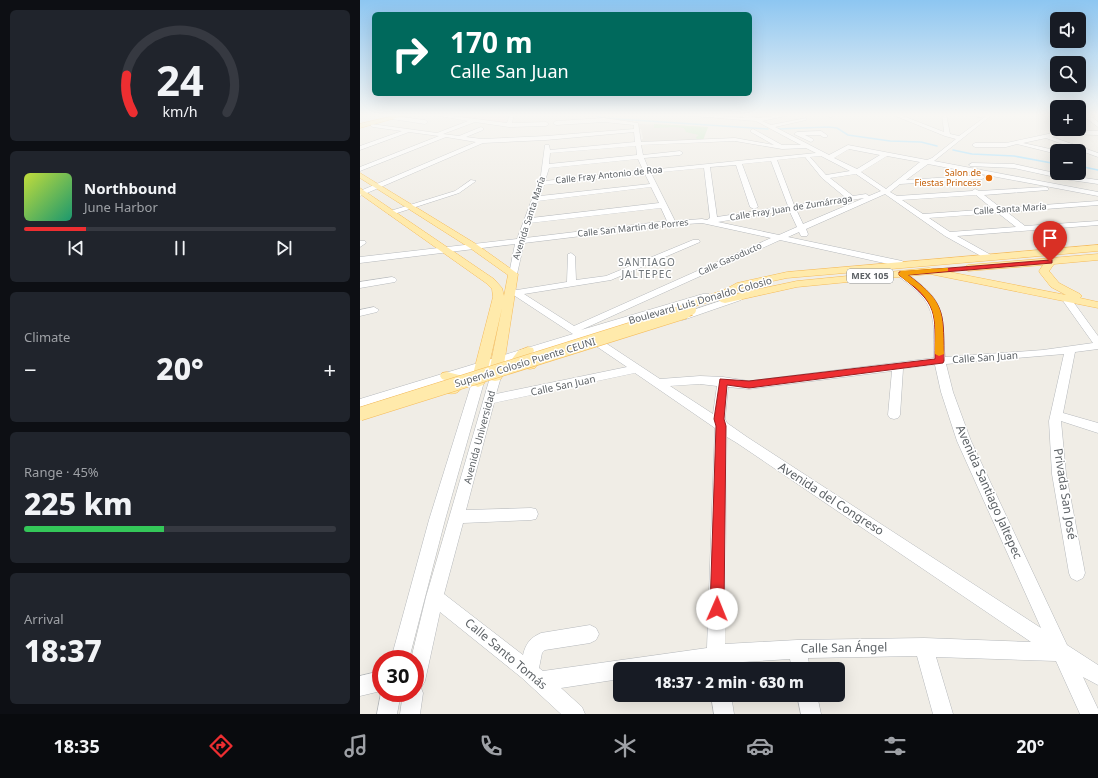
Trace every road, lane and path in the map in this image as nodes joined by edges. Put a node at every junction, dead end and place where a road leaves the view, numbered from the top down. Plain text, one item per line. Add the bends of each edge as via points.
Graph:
1 (414, 147) edge
2 (468, 147) edge
3 (548, 147) edge
4 (595, 147) edge
5 (639, 147) edge
6 (782, 147) edge
7 (808, 147) edge
8 (847, 147) edge
9 (849, 147) edge
10 (865, 147) edge
11 (946, 147) edge
12 (1037, 147) edge
13 (862, 150) junction
14 (1050, 150) edge
15 (896, 151) dead end
16 (1086, 151) edge
17 (547, 152) junction
18 (680, 153) dead end
19 (821, 154) junction
20 (1086, 154) edge
21 (888, 155) junction
22 (1098, 155) edge
23 (640, 156) junction
24 (806, 156) junction
25 (783, 158) junction
26 (829, 158) junction
27 (773, 159) junction
28 (738, 162) junction
29 (925, 163) junction
30 (707, 165) junction
31 (546, 166) junction
32 (360, 169) edge
33 (965, 169) junction
34 (647, 171) junction
35 (857, 172) junction
36 (360, 175) edge
37 (999, 176) junction
38 (824, 177) junction
39 (958, 178) junction
40 (473, 182) dead end
41 (541, 182) junction
42 (899, 182) junction
43 (1098, 182) edge
44 (875, 183) junction
45 (654, 185) junction
46 (378, 187) junction
47 (1064, 188) junction
48 (361, 192) edge
49 (883, 192) junction
50 (977, 192) junction
51 (1098, 194) edge
52 (850, 198) junction
53 (897, 198) junction
54 (536, 199) junction
55 (398, 200) junction
56 (1087, 203) junction
57 (1098, 203) edge
58 (380, 205) junction
59 (664, 205) junction
60 (408, 207) junction
61 (754, 207) dead end
62 (792, 208) junction
63 (999, 210) junction
64 (1098, 210) edge
65 (391, 212) junction
66 (922, 216) junction
67 (527, 220) junction
68 (714, 222) junction
69 (672, 223) junction
70 (1098, 223) edge
71 (802, 228) junction
72 (1024, 228) junction
73 (948, 234) junction
74 (780, 238) junction
75 (520, 241) junction
76 (696, 242) dead end
77 (808, 244) junction
78 (473, 246) junction
79 (1098, 248) edge
80 (444, 250) junction
81 (571, 256) dead end
82 (988, 257) junction
83 (1098, 257) edge
84 (360, 260) edge
85 (1050, 262) junction
86 (902, 269) junction
87 (932, 271) junction
88 (513, 274) junction
89 (392, 280) dead end
90 (572, 284) junction
91 (360, 285) edge
92 (741, 285) junction
93 (514, 292) junction
94 (751, 294) junction
95 (1066, 298) junction
96 (1092, 303) edge
97 (688, 308) junction
98 (374, 310) dead end
99 (360, 313) edge
100 (578, 332) junction
101 (600, 344) junction
102 (1098, 345) edge
103 (1070, 349) junction
104 (528, 351) junction
105 (498, 360) junction
106 (939, 361) junction
107 (482, 365) junction
108 (535, 365) junction
109 (898, 366) junction
110 (637, 369) junction
111 (447, 376) junction
112 (495, 377) junction
113 (478, 382) junction
114 (723, 382) junction
115 (658, 383) junction
116 (449, 392) junction
117 (489, 400) junction
118 (360, 403) edge
119 (360, 408) edge
120 (360, 414) edge
121 (894, 415) dead end
122 (1056, 415) junction
123 (360, 420) edge
124 (721, 426) junction
125 (1098, 428) edge
126 (531, 514) dead end
127 (456, 518) junction
128 (1077, 574) dead end
129 (435, 597) junction
130 (590, 634) dead end
131 (924, 647) junction
132 (403, 650) edge
133 (422, 650) edge
134 (797, 650) junction
135 (1063, 652) junction
136 (675, 662) edge
137 (717, 662) edge
138 (800, 662) edge
139 (613, 670) edge
140 (1098, 675) edge
141 (534, 676) junction
142 (372, 683) edge
143 (360, 686) edge
144 (389, 702) edge
145 (412, 702) edge
146 (722, 702) edge
147 (808, 702) edge
148 (387, 714) edge
149 (410, 714) edge
150 (575, 714) edge
151 (724, 714) edge
152 (811, 714) edge
153 (942, 714) edge
154 (1090, 714) edge

1 - 32 street
2 - 46 street
3 - 17 street, Avenida Santa María
4 - 17 street
5 - 23 street
6 - 25 street
7 - 19 street
8 - 26 street
9 - 13 street
10 - 13 street
11 - 29 street via 934,159
12 - 14 street
13 - 21 street
15 - 21 street
16 - 22 street
17 - 31 street, Avenida Santa María
18 - 23 street
19 - 24 street, Calle Fray Antonio de Roa
19 - 26 street
20 - 22 street
21 - 29 street
21 - 35 street
23 - 31 street
23 - 34 street
24 - 25 street, Calle Fray Antonio de Roa
24 - 38 street
25 - 27 street, Calle Fray Antonio de Roa
26 - 35 street
27 - 28 street, Calle Fray Antonio de Roa
27 - 62 street
28 - 30 street, Calle Fray Antonio de Roa
28 - 61 street
29 - 33 street
29 - 42 street
30 - 34 street, Calle Fray Antonio de Roa
30 - 68 street
31 - 41 street, Avenida Santa María
33 - 37 street
33 - 43 street via 969,165 1014,166
34 - 41 street, Calle Fray Antonio de Roa
34 - 45 street
35 - 38 street
35 - 44 street
36 - 46 main road
37 - 39 street
37 - 47 street
38 - 52 street
39 - 42 street
39 - 50 street
40 - 60 street via 460,194
41 - 54 street, Avenida Santa María
42 - 44 street
42 - 49 street
44 - 49 street
45 - 54 street
45 - 59 street
46 - 48 street
46 - 55 main road
47 - 50 street
47 - 51 street
48 - 58 main road, Avenida Universidad
49 - 52 street, Calle Fray Juan de Zumárraga
49 - 53 street
49 - 71 street, Calle Gasoducto
50 - 53 street
50 - 63 street
52 - 62 street, Calle Fray Juan de Zumárraga
53 - 66 street
54 - 67 street, Avenida Santa María
55 - 58 main road
55 - 60 main road
56 - 57 street, Calle Santa María
56 - 63 street, Calle Santa María
56 - 64 street
58 - 65 main road, Avenida Universidad
59 - 67 street
59 - 69 street
60 - 65 street
60 - 78 main road
62 - 68 street, Calle Fray Juan de Zumárraga
62 - 71 street
63 - 66 street, Calle Santa María
63 - 72 street
65 - 80 main road, Avenida Universidad
66 - 73 street
67 - 75 street, Avenida Santa María
68 - 69 street, Calle San Martin de Porres
68 - 74 street, Calle San Martin de Porres
69 - 75 street, Calle San Martin de Porres
70 - 72 street
71 - 74 street, Calle Gasoducto
71 - 77 street
72 - 73 street
73 - 82 street
74 - 77 street, Calle San Martin de Porres
74 - 100 street, Calle Gasoducto
75 - 78 street, Calle San Martin de Porres
75 - 88 street, Avenida Santa María
76 - 90 street via 608,278
77 - 86 street, Calle San Martin de Porres
78 - 80 street, Calle San Martin de Porres
78 - 88 main road
79 - 82 main road, Boulevard Luis Donaldo Colosio / MEX 105
80 - 84 street, Calle San Martin de Porres
80 - 107 main road, Avenida Universidad via 497,288 499,297
81 - 90 street
82 - 86 main road, Boulevard Luis Donaldo Colosio / MEX 105
83 - 85 main road, Boulevard Luis Donaldo Colosio / MEX 105
85 - 87 main road, Boulevard Luis Donaldo Colosio / MEX 105
85 - 96 main road via 1044,271 1056,285
86 - 87 main road, Boulevard Luis Donaldo Colosio / MEX 105
86 - 92 main road, Boulevard Luis Donaldo Colosio / MEX 105 via 807,272
86 - 94 main road, Boulevard Luis Donaldo Colosio / MEX 105 via 797,284
86 - 106 street, Avenida Santiago Jaltepec via 933,301 937,310
87 - 95 main road, Boulevard Luis Donaldo Colosio / MEX 105
88 - 93 main road, Avenida Universidad
89 - 91 street
90 - 93 street
92 - 97 main road
92 - 100 street, Boulevard Luis Donaldo Colosio / MEX 105
93 - 100 street
93 - 105 main road, Avenida Universidad
94 - 97 main road
94 - 101 street, Boulevard Luis Donaldo Colosio / MEX 105
95 - 96 main road, Boulevard Luis Donaldo Colosio / MEX 105
95 - 102 street
97 - 119 main road, Supervía Colosio Puente CEUNI
97 - 120 main road, Supervía Colosio Puente CEUNI, bridge
98 - 99 street
100 - 104 street, Boulevard Luis Donaldo Colosio / MEX 105
101 - 108 street, Boulevard Luis Donaldo Colosio / MEX 105
101 - 110 street, Avenida del Congreso
102 - 103 street, Calle San Juan
103 - 106 street, Calle San Juan
103 - 122 street, Privada San José
104 - 105 street, Boulevard Luis Donaldo Colosio / MEX 105
104 - 108 main road via 520,357 520,362
105 - 107 street, Boulevard Luis Donaldo Colosio / MEX 105
105 - 112 main road, Avenida Universidad
106 - 109 street, Calle San Juan
106 - 135 street, Avenida Santiago Jaltepec via 964,440
107 - 111 street, Boulevard Luis Donaldo Colosio / MEX 105
107 - 113 main road, Avenida Universidad
108 - 112 street, Boulevard Luis Donaldo Colosio / MEX 105
109 - 114 street, Calle San Juan via 749,385
109 - 121 street
110 - 115 street, Avenida del Congreso
110 - 117 street, Calle San Juan
111 - 116 main road via 455,377 459,382
111 - 118 street, Boulevard Luis Donaldo Colosio / MEX 105
112 - 113 street, Boulevard Luis Donaldo Colosio / MEX 105
112 - 117 street, Avenida Universidad
113 - 116 street, Boulevard Luis Donaldo Colosio / MEX 105
113 - 132 street, Avenida Universidad via 437,520
114 - 115 street, Calle San Juan via 700,380
114 - 124 street via 719,419
115 - 124 street, Avenida del Congreso
116 - 123 street, Boulevard Luis Donaldo Colosio / MEX 105
117 - 127 street, Avenida Universidad
122 - 125 street
122 - 128 street, Privada San José via 1059,474
124 - 135 street, Avenida del Congreso
124 - 137 street
126 - 127 street
127 - 129 street, Avenida Universidad
129 - 133 street, Avenida Universidad
129 - 141 street, Calle Santo Tomás
130 - 141 street via 542,642 534,648
131 - 134 street, Calle San Ángel
131 - 135 street, Calle San Ángel
131 - 153 street
134 - 137 street, Calle San Ángel
134 - 138 street
135 - 140 street, Avenida del Congreso
135 - 154 street, Avenida Santiago Jaltepec
136 - 137 street, Calle San Ángel via 704,658
139 - 141 street
141 - 150 street, Calle Santo Tomás
142 - 143 street
144 - 148 street
145 - 149 street, Avenida Universidad
146 - 151 street
147 - 152 street

